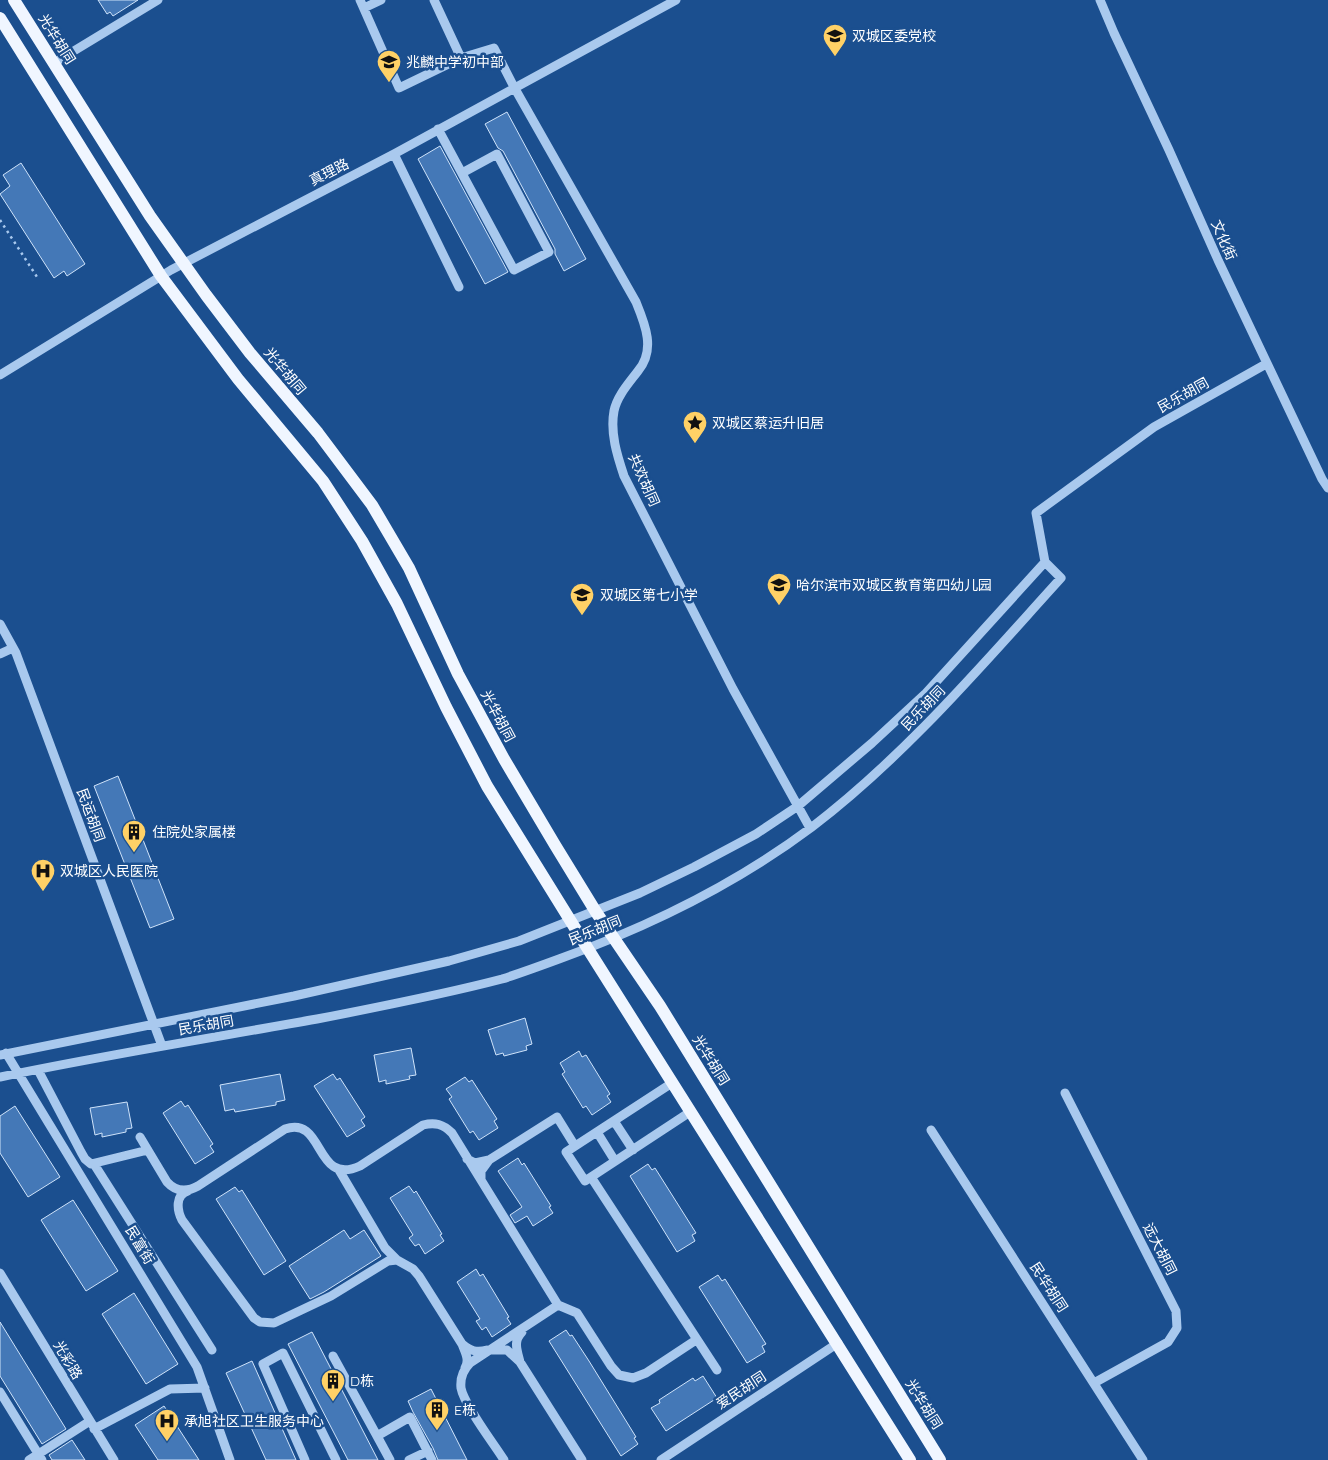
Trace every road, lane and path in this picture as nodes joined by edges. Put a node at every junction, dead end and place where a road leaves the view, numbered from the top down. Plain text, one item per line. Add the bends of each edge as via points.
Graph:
1 (14, 0) edge
2 (158, 0) edge
3 (381, 0) edge
4 (434, 0) edge
5 (676, 0) edge
6 (1100, 0) edge
7 (362, 4) edge
8 (0, 18) edge
9 (461, 58) junction
10 (54, 63) junction
11 (514, 87) junction
12 (438, 129) junction
13 (394, 154) junction
14 (462, 173) junction
15 (0, 220) edge
16 (184, 263) junction
17 (161, 276) junction
18 (39, 280) dead end
19 (459, 287) dead end
20 (1266, 364) junction
21 (0, 375) edge
22 (1328, 488) edge
23 (1045, 562) junction
24 (0, 624) edge
25 (13, 648) junction
26 (0, 654) edge
27 (798, 806) junction
28 (810, 828) junction
29 (596, 912) junction
30 (571, 922) junction
31 (613, 938) junction
32 (588, 949) junction
33 (154, 1024) junction
34 (162, 1046) junction
35 (3, 1054) edge
36 (38, 1070) junction
37 (20, 1073) junction
38 (0, 1077) edge
39 (672, 1083) junction
40 (1065, 1093) dead end
41 (690, 1112) junction
42 (614, 1121) junction
43 (931, 1130) dead end
44 (597, 1132) junction
45 (140, 1137) dead end
46 (575, 1146) junction
47 (148, 1150) junction
48 (385, 1150) junction
49 (633, 1150) junction
50 (467, 1158) junction
51 (489, 1160) junction
52 (615, 1161) junction
53 (94, 1164) junction
54 (339, 1170) junction
55 (591, 1177) junction
56 (168, 1182) junction
57 (483, 1185) junction
58 (193, 1189) junction
59 (353, 1195) junction
60 (178, 1208) junction
61 (397, 1260) junction
62 (0, 1273) edge
63 (558, 1305) junction
64 (526, 1327) junction
65 (696, 1340) junction
66 (838, 1343) junction
67 (462, 1344) junction
68 (491, 1349) junction
69 (212, 1350) dead end
70 (332, 1356) dead end
71 (520, 1362) junction
72 (465, 1368) junction
73 (717, 1370) dead end
74 (1094, 1383) junction
75 (205, 1388) junction
76 (0, 1392) edge
77 (92, 1425) junction
78 (377, 1436) junction
79 (430, 1456) edge
80 (40, 1457) edge
81 (29, 1460) edge
82 (114, 1460) edge
83 (230, 1460) edge
84 (305, 1460) edge
85 (336, 1460) edge
86 (390, 1460) edge
87 (409, 1460) edge
88 (504, 1460) edge
89 (582, 1460) edge
90 (661, 1460) edge
91 (910, 1460) edge
92 (940, 1460) edge
93 (1143, 1460) edge

1 - 10 main road, 光华胡同
2 - 10 street
3 - 7 street
4 - 9 street
5 - 11 street, 真理路
6 - 20 street, 文化街
7 - 9 street via 398,88
8 - 17 main road
9 - 11 street, 共欢胡同 via 494,48
10 - 16 main road, 光华胡同 via 150,216
11 - 12 street, 真理路
11 - 27 street, 共欢胡同 via 636,302 647,329 647,352 640,369 626,384 614,411 614,443 624,476 733,689
12 - 13 street, 真理路
12 - 14 street
13 - 16 street, 真理路
13 - 19 street
14 - 14 street via 514,270 549,252 497,154
15 - 18 path
16 - 17 street, 真理路
16 - 29 main road, 光华胡同 via 250,353 318,433 372,505 409,568 458,674 504,759
17 - 21 street, 真理路
17 - 30 main road via 238,379 323,481 362,541 397,604 487,786
20 - 22 street, 文化街
20 - 23 street, 民乐胡同 via 1154,428 1036,513
23 - 27 street, 民乐胡同 via 926,693
23 - 28 street, 民乐胡同 via 1061,578 936,716 856,791
24 - 25 street, 民运胡同
25 - 26 street
25 - 33 street, 民运胡同
27 - 28 street, 共欢胡同
27 - 29 street, 民乐胡同 via 756,834 694,867
28 - 31 street, 民乐胡同 via 704,895
29 - 30 street, 民乐胡同
29 - 31 main road, 光华胡同
30 - 32 main road
30 - 33 street, 民乐胡同 via 520,941 449,961
31 - 32 street, 民乐胡同
31 - 92 main road, 光华胡同 via 660,1006
32 - 34 street, 民乐胡同 via 505,978 460,989 369,1009
32 - 39 main road
33 - 34 street, 民运胡同
33 - 35 street, 民乐胡同
34 - 36 street, 民乐胡同
35 - 37 street, 民富街
36 - 37 street, 民乐胡同
36 - 53 street via 80,1152 90,1164
37 - 38 street, 民乐胡同
37 - 75 street, 民富街 via 197,1367
39 - 41 main road
39 - 42 street
40 - 74 street, 远大胡同 via 1176,1311 1177,1328 1168,1342
41 - 49 street
41 - 66 main road
42 - 44 street
42 - 49 street
43 - 74 street, 民华胡同
44 - 46 street
44 - 52 street
45 - 47 street
46 - 51 street via 557,1117
46 - 55 street via 566,1152 585,1181
47 - 53 street
47 - 56 street
48 - 50 street via 431,1122 452,1133
48 - 54 street via 354,1169
48 - 59 street via 353,1175
49 - 52 street
50 - 51 street via 475,1163
50 - 57 street
51 - 57 street via 481,1170
52 - 55 street
53 - 69 street
54 - 58 street via 324,1158 305,1129 291,1127
54 - 59 street
55 - 65 street
56 - 58 street via 179,1190
56 - 60 street
57 - 63 street
58 - 60 street via 180,1196
59 - 61 street via 385,1248
60 - 61 street via 182,1220 260,1322 274,1323 332,1296 388,1261
61 - 67 street via 413,1268
62 - 77 street, 光彩路
63 - 64 street
63 - 65 street via 577,1313 611,1366 627,1378 646,1373
64 - 68 street
64 - 71 street via 516,1344
65 - 73 street
66 - 90 street, 爱民胡同
66 - 91 main road
67 - 68 street via 476,1352
67 - 72 street via 467,1358
68 - 71 street via 507,1350
68 - 72 street
70 - 78 street
71 - 89 street
72 - 88 street via 461,1381 463,1395
74 - 93 street, 民华胡同
75 - 77 street via 170,1389
75 - 83 street, 民富街
76 - 80 street
77 - 80 street
77 - 82 street, 光彩路
78 - 79 street via 410,1417
78 - 86 street
79 - 87 street
80 - 81 street
84 - 85 street via 263,1364 283,1353

